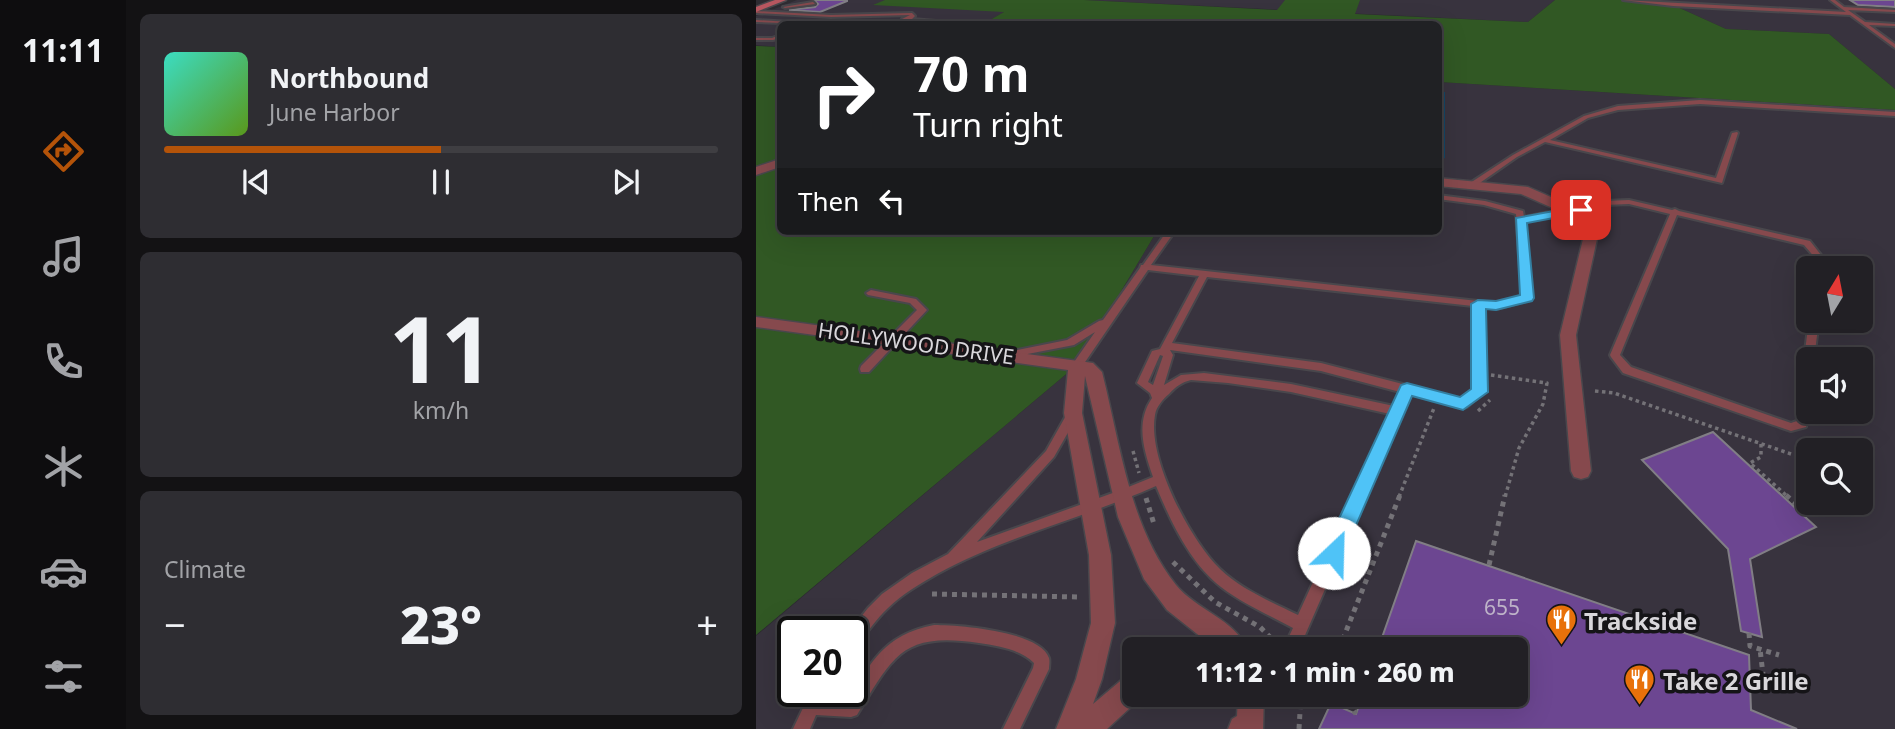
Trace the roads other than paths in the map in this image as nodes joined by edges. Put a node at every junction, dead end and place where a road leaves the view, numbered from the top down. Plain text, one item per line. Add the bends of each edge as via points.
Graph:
1 (782, 0) edge
2 (1625, 0) edge
3 (1832, 0) edge
4 (813, 3) dead end
5 (1843, 8) junction
6 (758, 9) edge
7 (1895, 11) edge
8 (1851, 14) junction
9 (756, 21) edge
10 (857, 21) edge
11 (890, 21) edge
12 (906, 21) edge
13 (777, 22) edge
14 (1864, 23) junction
15 (1895, 25) edge
16 (777, 38) edge
17 (756, 39) edge
18 (1887, 40) junction
19 (1895, 40) edge
20 (1895, 46) edge
21 (1895, 114) edge
22 (1735, 132) dead end
23 (1544, 140) junction
24 (777, 164) edge
25 (756, 171) edge
26 (1442, 182) edge
27 (1471, 185) junction
28 (1442, 198) edge
29 (1571, 211) junction
30 (1675, 211) junction
31 (1520, 220) junction
32 (1168, 235) edge
33 (1818, 256) edge
34 (1144, 267) junction
35 (1204, 274) junction
36 (871, 293) dead end
37 (1478, 304) junction
38 (1110, 317) junction
39 (756, 322) edge
40 (893, 340) junction
41 (1165, 348) junction
42 (1007, 355) junction
43 (1077, 365) junction
44 (865, 369) dead end
45 (1407, 389) junction
46 (1156, 396) junction
47 (1396, 411) junction
48 (1073, 413) junction
49 (1802, 424) edge
50 (1581, 471) dead end
51 (1160, 480) junction
52 (1124, 496) junction
53 (1090, 508) junction
54 (949, 562) junction
55 (868, 621) edge
56 (1302, 625) junction
57 (1214, 637) edge
58 (1296, 637) edge
59 (868, 682) edge
60 (1122, 697) edge
61 (811, 707) joint
62 (852, 707) edge
63 (801, 729) edge
64 (1011, 729) edge
65 (1070, 729) edge
66 (1086, 729) edge

1 - 6 main road
2 - 8 lane
3 - 5 lane
4 - 6 lane
5 - 7 lane
5 - 8 lane
6 - 12 lane via 831,16 912,14
8 - 14 lane
9 - 13 lane
10 - 11 lane
14 - 15 lane
14 - 18 lane
16 - 17 lane
18 - 19 lane
18 - 20 lane
21 - 23 lane via 1671,102 1586,117
22 - 23 lane via 1719,181
23 - 27 lane
24 - 25 street
26 - 27 street
27 - 29 street via 1524,190
28 - 31 lane via 1485,203 1520,214
29 - 30 lane via 1615,202
29 - 31 lane
29 - 50 street via 1590,239 1568,335
30 - 33 lane via 1807,243
30 - 49 lane via 1615,355 1627,370 1791,427
31 - 37 lane via 1527,298 1496,306
32 - 34 lane
34 - 35 lane
34 - 38 lane
35 - 37 lane
35 - 41 lane
36 - 40 lane via 913,301 922,310
37 - 45 lane via 1479,392 1463,404
38 - 42 lane via 1070,343
38 - 43 lane
39 - 40 street, HOLLYWOOD DRIVE
40 - 42 street, HOLLYWOOD DRIVE
40 - 44 lane
41 - 45 lane via 1321,367
41 - 46 lane via 1168,355
41 - 46 lane via 1156,353 1142,383
42 - 43 street, HOLLYWOOD DRIVE
43 - 48 street
43 - 52 street via 1093,372
45 - 47 lane
46 - 47 lane via 1182,378 1201,377 1288,386
46 - 51 lane via 1147,432
47 - 56 lane
48 - 53 street
48 - 54 lane via 1050,454
51 - 52 lane
51 - 56 lane via 1182,531 1214,572 1240,592
52 - 53 lane
52 - 57 street via 1155,577 1187,615
53 - 54 lane
53 - 65 street via 1100,555 1103,623 1089,680
54 - 55 lane via 885,600
56 - 58 lane
59 - 64 lane via 897,646 914,635 971,634 1015,642 1042,660
60 - 66 street
61 - 62 lane
61 - 63 lane

